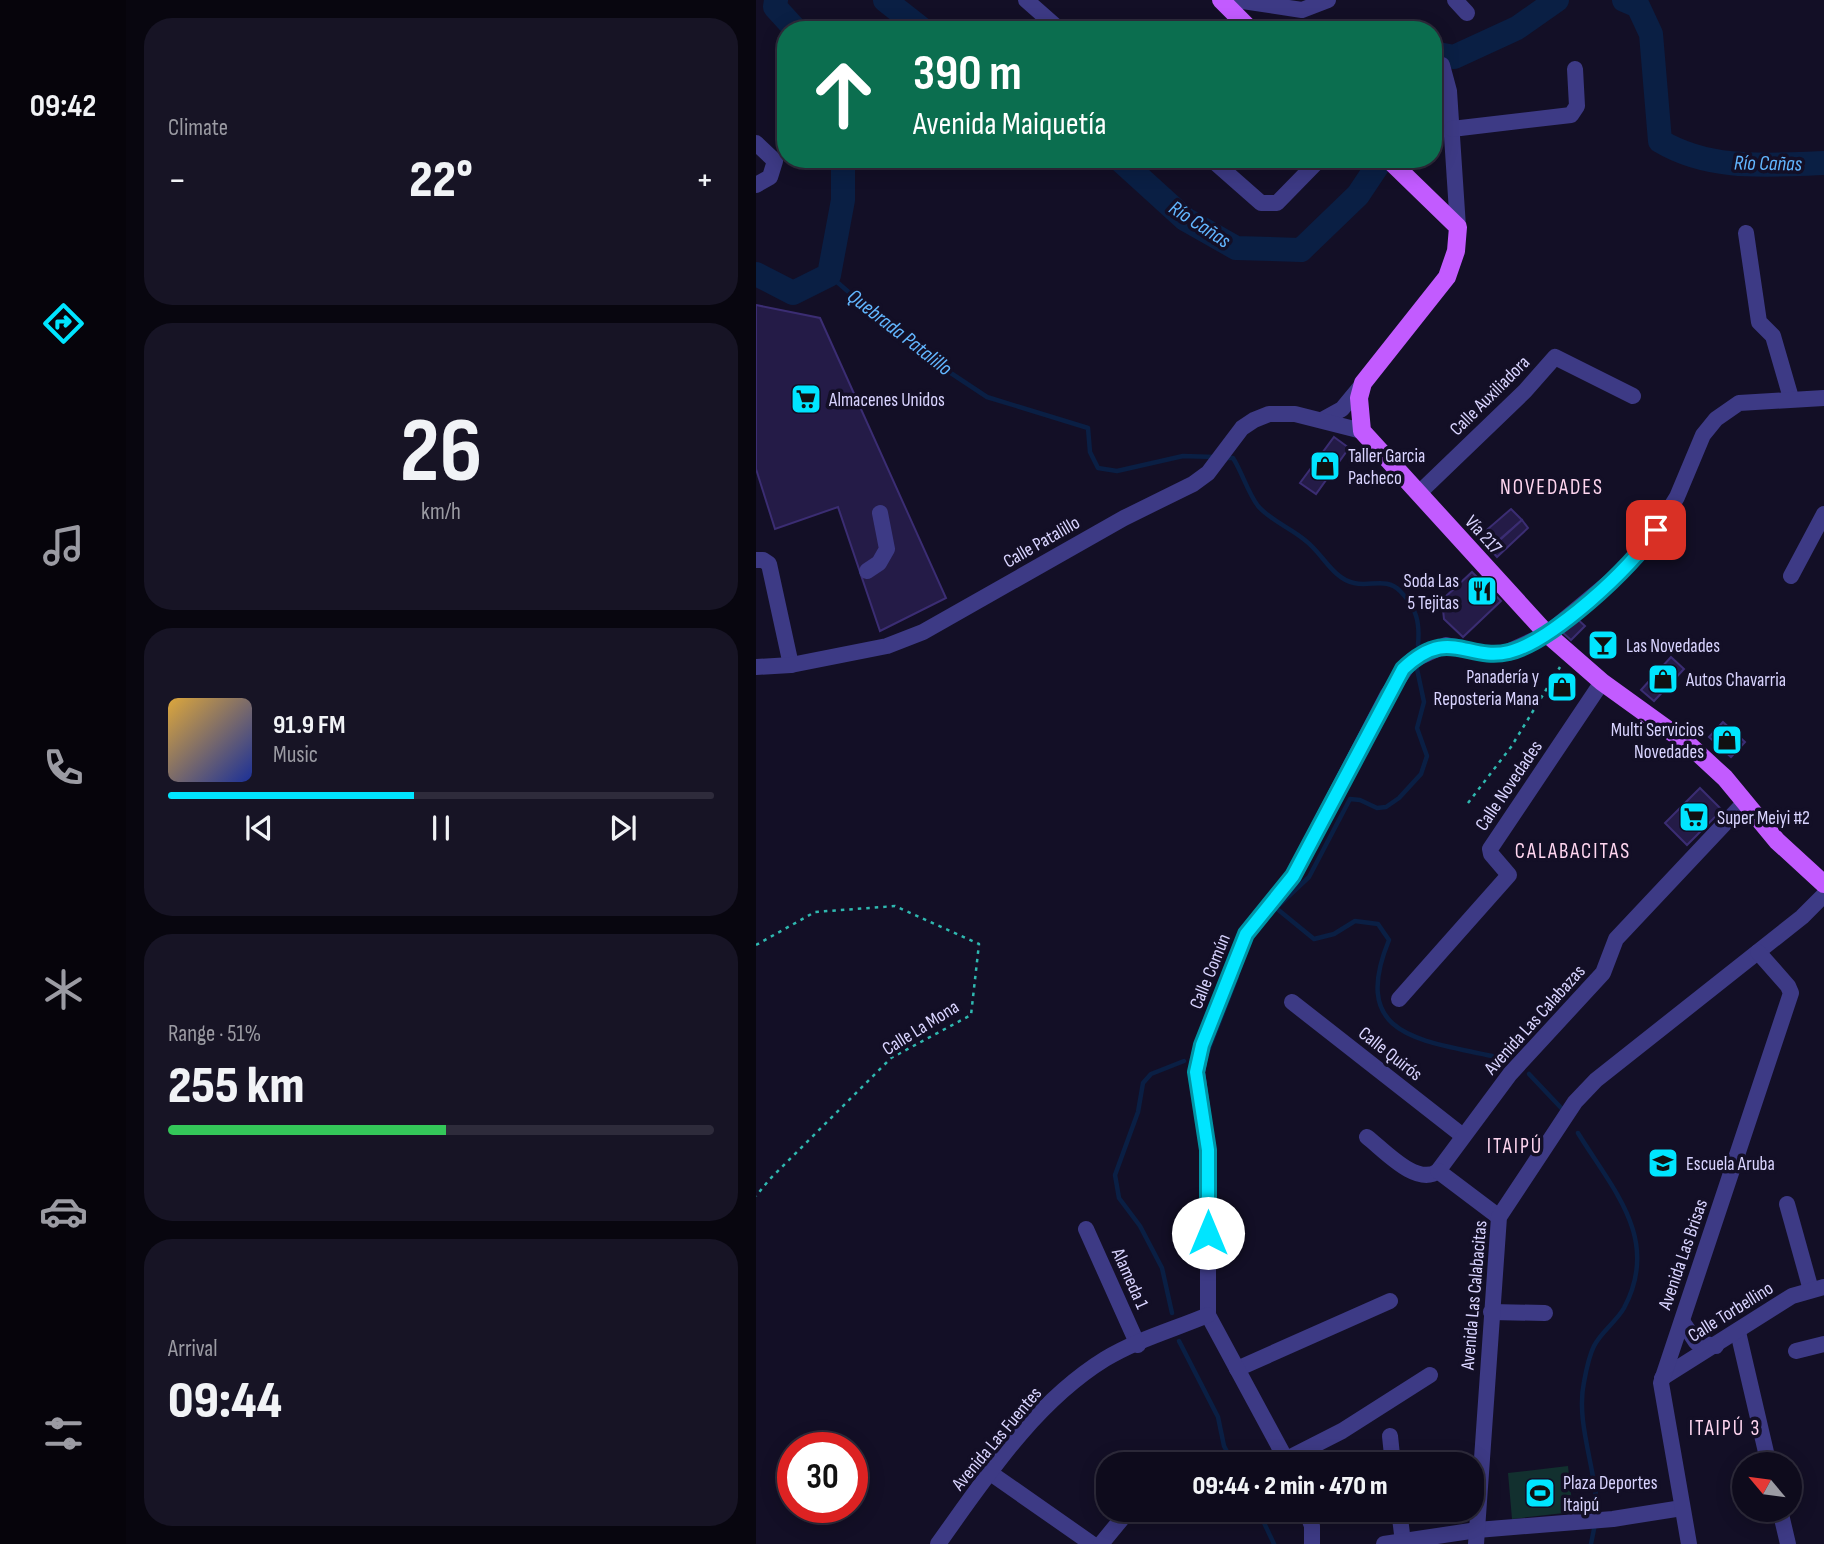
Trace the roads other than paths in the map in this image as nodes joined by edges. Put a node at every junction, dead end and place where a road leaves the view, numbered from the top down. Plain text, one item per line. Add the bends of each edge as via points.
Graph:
1 (1026, 0) edge
2 (1221, 0) edge
3 (1236, 0) edge
4 (1328, 0) edge
5 (1455, 0) edge
6 (1264, 2) edge
7 (1467, 13) dead end
8 (1050, 21) edge
9 (1242, 21) edge
10 (1442, 65) dead end
11 (1576, 69) dead end
12 (1452, 129) junction
13 (756, 142) edge
14 (1221, 168) edge
15 (1311, 168) edge
16 (1397, 168) edge
17 (756, 185) edge
18 (1458, 227) junction
19 (1746, 233) dead end
20 (1363, 383) junction
21 (1633, 396) dead end
22 (1791, 398) junction
23 (1824, 398) edge
24 (1322, 420) junction
25 (1362, 431) junction
26 (1419, 493) junction
27 (880, 513) dead end
28 (1824, 514) edge
29 (756, 560) edge
30 (867, 570) dead end
31 (1791, 576) dead end
32 (1547, 634) junction
33 (791, 665) junction
34 (756, 667) edge
35 (1602, 682) junction
36 (1744, 803) junction
37 (1824, 884) edge
38 (1824, 895) edge
39 (1758, 952) junction
40 (1399, 999) dead end
41 (1292, 1002) dead end
42 (1463, 1136) junction
43 (1367, 1137) dead end
44 (1438, 1171) junction
45 (1787, 1204) dead end
46 (1499, 1217) junction
47 (1086, 1229) dead end
48 (1818, 1289) edge
49 (1390, 1301) dead end
50 (1491, 1312) junction
51 (1545, 1313) dead end
52 (1208, 1315) junction
53 (1682, 1321) junction
54 (1738, 1332) junction
55 (1824, 1344) edge
56 (1138, 1345) junction
57 (1716, 1346) junction
58 (1796, 1351) dead end
59 (1237, 1369) junction
60 (1430, 1375) dead end
61 (1662, 1378) junction
62 (1390, 1436) dead end
63 (1283, 1452) edge
64 (1305, 1452) edge
65 (1392, 1452) edge
66 (1766, 1452) edge
67 (989, 1472) junction
68 (1682, 1507) junction
69 (1119, 1522) edge
70 (1310, 1522) edge
71 (1400, 1522) edge
72 (1783, 1522) edge
73 (1477, 1537) edge
74 (1403, 1542) junction
75 (939, 1544) edge
76 (1092, 1544) edge
77 (1101, 1544) edge
78 (1312, 1544) edge
79 (1384, 1544) edge
80 (1689, 1544) edge
81 (1788, 1544) edge

1 - 8 street
2 - 9 main road
3 - 6 street
4 - 6 street via 1302,10
5 - 7 street
10 - 12 street
11 - 12 street via 1577,106 1571,115
12 - 18 street
13 - 17 street via 775,161 770,177
14 - 15 street via 1269,205 1277,203
16 - 18 main road
18 - 20 main road via 1447,277
19 - 22 street via 1759,322 1773,336
20 - 24 street via 1350,402
20 - 25 main road via 1359,398
21 - 26 street, Calle Auxiliadora via 1555,357
22 - 23 street, Calle Común
22 - 32 street, Calle Común via 1739,403 1716,419 1703,435 1677,497 1646,547
24 - 25 street, Calle Patalillo
24 - 33 street, Calle Patalillo via 1269,414 1241,428 1208,473 923,632 887,646
25 - 26 main road, Vía 217
26 - 32 main road, Vía 217
27 - 30 street via 887,549 879,563
28 - 31 street
29 - 33 street via 769,564
32 - 35 main road, Vía 217
32 - 52 street, Calle Común via 1505,653 1446,645 1411,661 1293,876 1246,934 1202,1045 1196,1072 1208,1150
33 - 34 street, Calle Patalillo
35 - 36 main road, Vía 217 via 1688,744
35 - 40 street, Calle Novedades via 1490,849 1509,875
36 - 37 main road, Vía 217 via 1799,865
36 - 42 street, Avenida Las Calabazas via 1616,939 1603,973 1510,1074
38 - 39 street, Avenida Las Calabacitas
39 - 46 street, Avenida Las Calabacitas via 1596,1080 1575,1102
39 - 53 street, Avenida Las Brisas via 1791,993
41 - 42 street, Calle Quirós
42 - 44 street, Avenida Las Calabazas
43 - 44 street via 1419,1176
44 - 46 street
45 - 48 street
46 - 50 street, Avenida Las Calabacitas
47 - 56 street, Alameda 1
48 - 54 street, Calle Torbellino via 1792,1296
49 - 59 street
50 - 51 street
50 - 73 street, Avenida Las Calabacitas
52 - 56 street, Avenida Las Fuentes
52 - 59 street, Calle Común
53 - 57 street via 1696,1342
53 - 61 street, Avenida Las Brisas
54 - 57 street, Calle Torbellino
54 - 66 street
55 - 58 street
56 - 67 street, Avenida Las Fuentes via 1106,1359 1047,1405
57 - 61 street, Calle Torbellino
59 - 63 street, Calle Común
60 - 64 street
61 - 68 street, Avenida Las Brisas
62 - 65 street
67 - 75 street, Avenida Las Fuentes
67 - 76 street
68 - 73 street
68 - 80 street, Avenida Las Brisas
69 - 77 street
70 - 78 street
71 - 74 street
72 - 81 street
73 - 74 street
74 - 79 street

